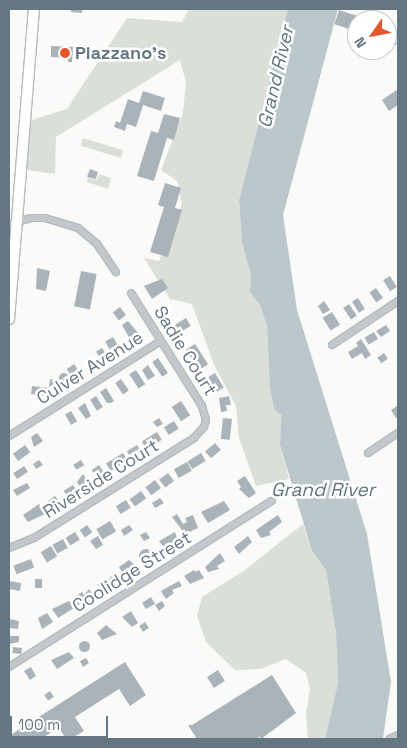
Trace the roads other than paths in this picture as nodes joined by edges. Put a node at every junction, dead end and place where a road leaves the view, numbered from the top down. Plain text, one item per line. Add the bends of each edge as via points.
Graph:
1 (34, 9) edge
2 (13, 222) edge
3 (116, 272) dead end
4 (131, 293) dead end
5 (398, 302) edge
6 (9, 319) edge
7 (161, 341) junction
8 (332, 345) dead end
9 (204, 427) joint
10 (398, 433) edge
11 (9, 436) edge
12 (368, 453) dead end
13 (272, 501) dead end
14 (9, 548) edge
15 (9, 667) edge
16 (398, 736) edge
17 (391, 739) edge

1 - 2 main road
2 - 3 street via 46,218 78,228 97,244
2 - 6 main road
4 - 7 street, Sadie Court
5 - 8 street
7 - 9 street, Sadie Court via 202,406 206,420
7 - 11 street, Culver Avenue
9 - 14 street, Riverside Court via 194,438 34,538
10 - 12 street
13 - 15 street, Coolidge Street
16 - 17 street

